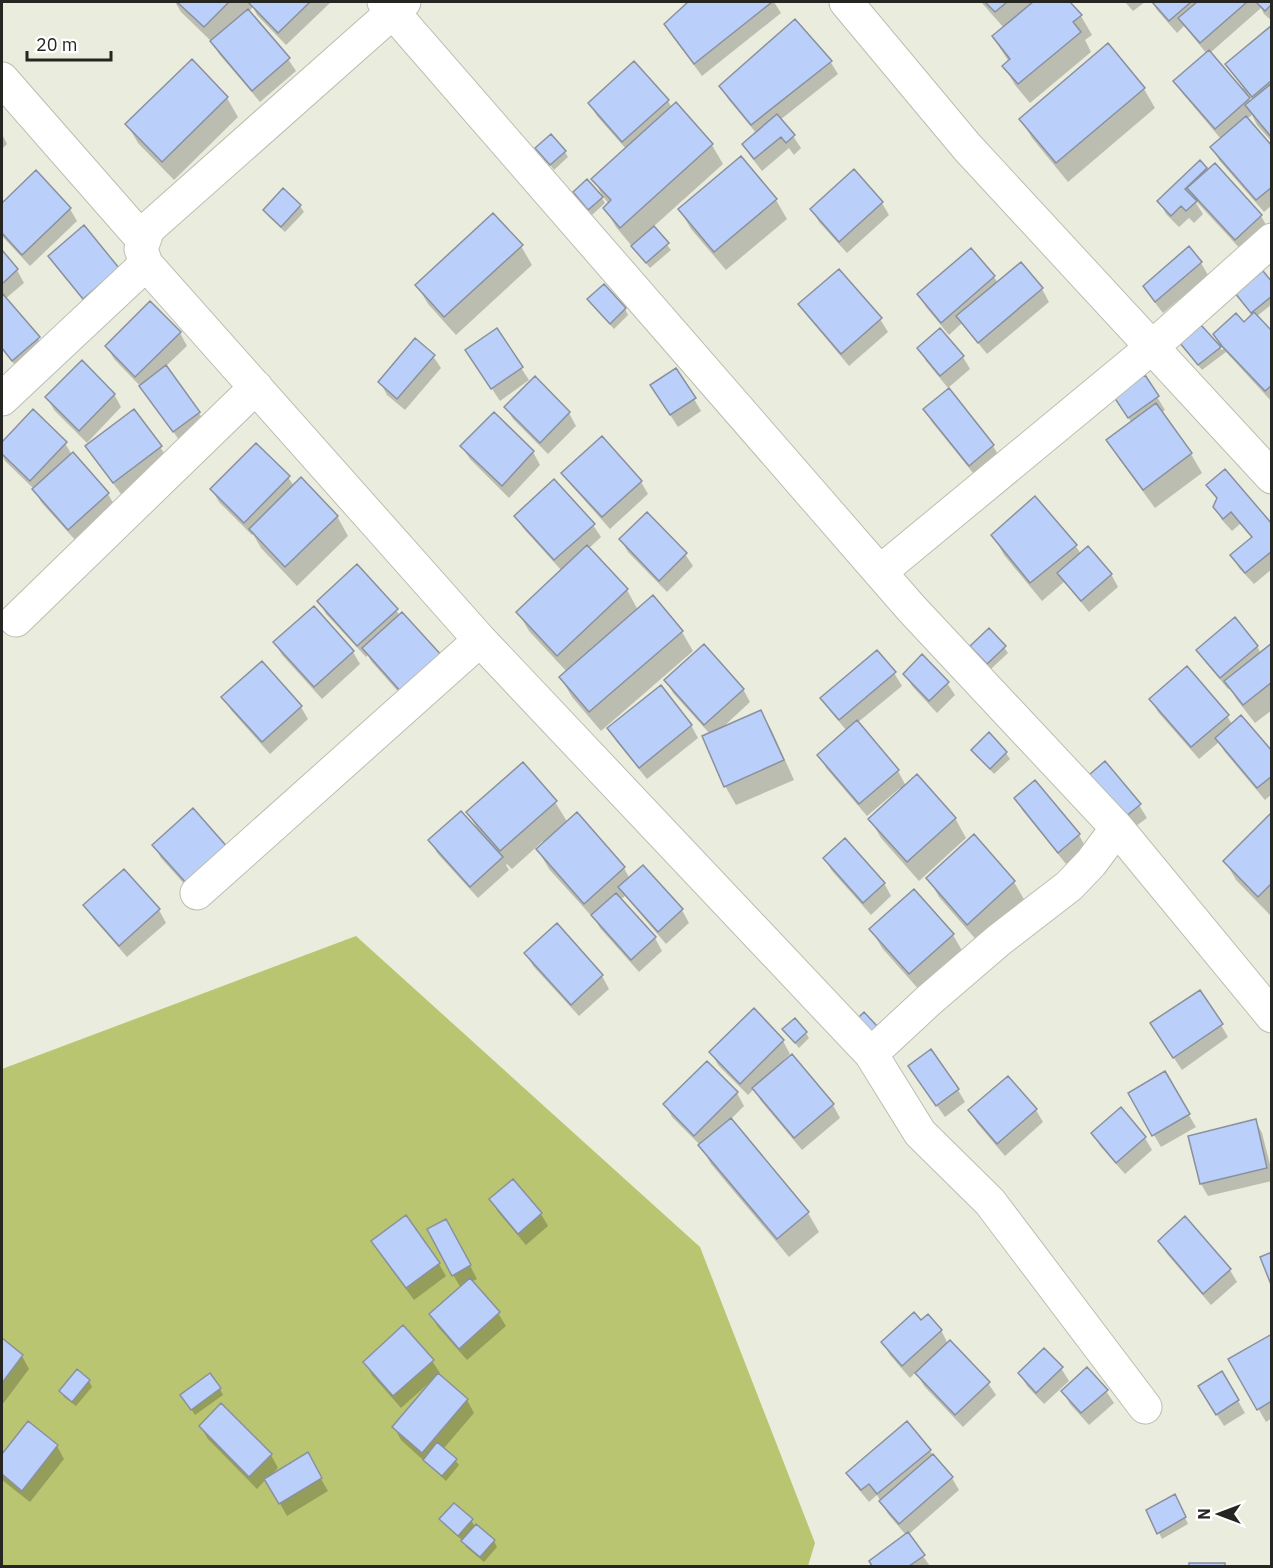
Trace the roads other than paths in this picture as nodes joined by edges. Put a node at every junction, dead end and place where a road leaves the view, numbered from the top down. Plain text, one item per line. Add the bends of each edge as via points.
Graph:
1 (846, 2) edge
2 (394, 5) edge
3 (2, 80) edge
4 (1272, 240) edge
5 (144, 252) junction
6 (1151, 348) junction
7 (256, 387) junction
8 (2, 399) edge
9 (1272, 477) edge
10 (880, 572) junction
11 (16, 620) dead end
12 (480, 640) junction
13 (1117, 828) junction
14 (197, 893) dead end
15 (1272, 1016) edge
16 (871, 1054) junction
17 (1145, 1407) dead end

1 - 6 street via 967,147
2 - 5 street via 148,229
2 - 10 street
3 - 5 street
4 - 6 street
5 - 7 street
5 - 8 street
6 - 9 street
6 - 10 street
7 - 11 street
7 - 12 street
10 - 13 street
12 - 14 street
12 - 16 street
13 - 15 street
13 - 16 street via 1069,886 999,940
16 - 17 street via 920,1133 990,1202

